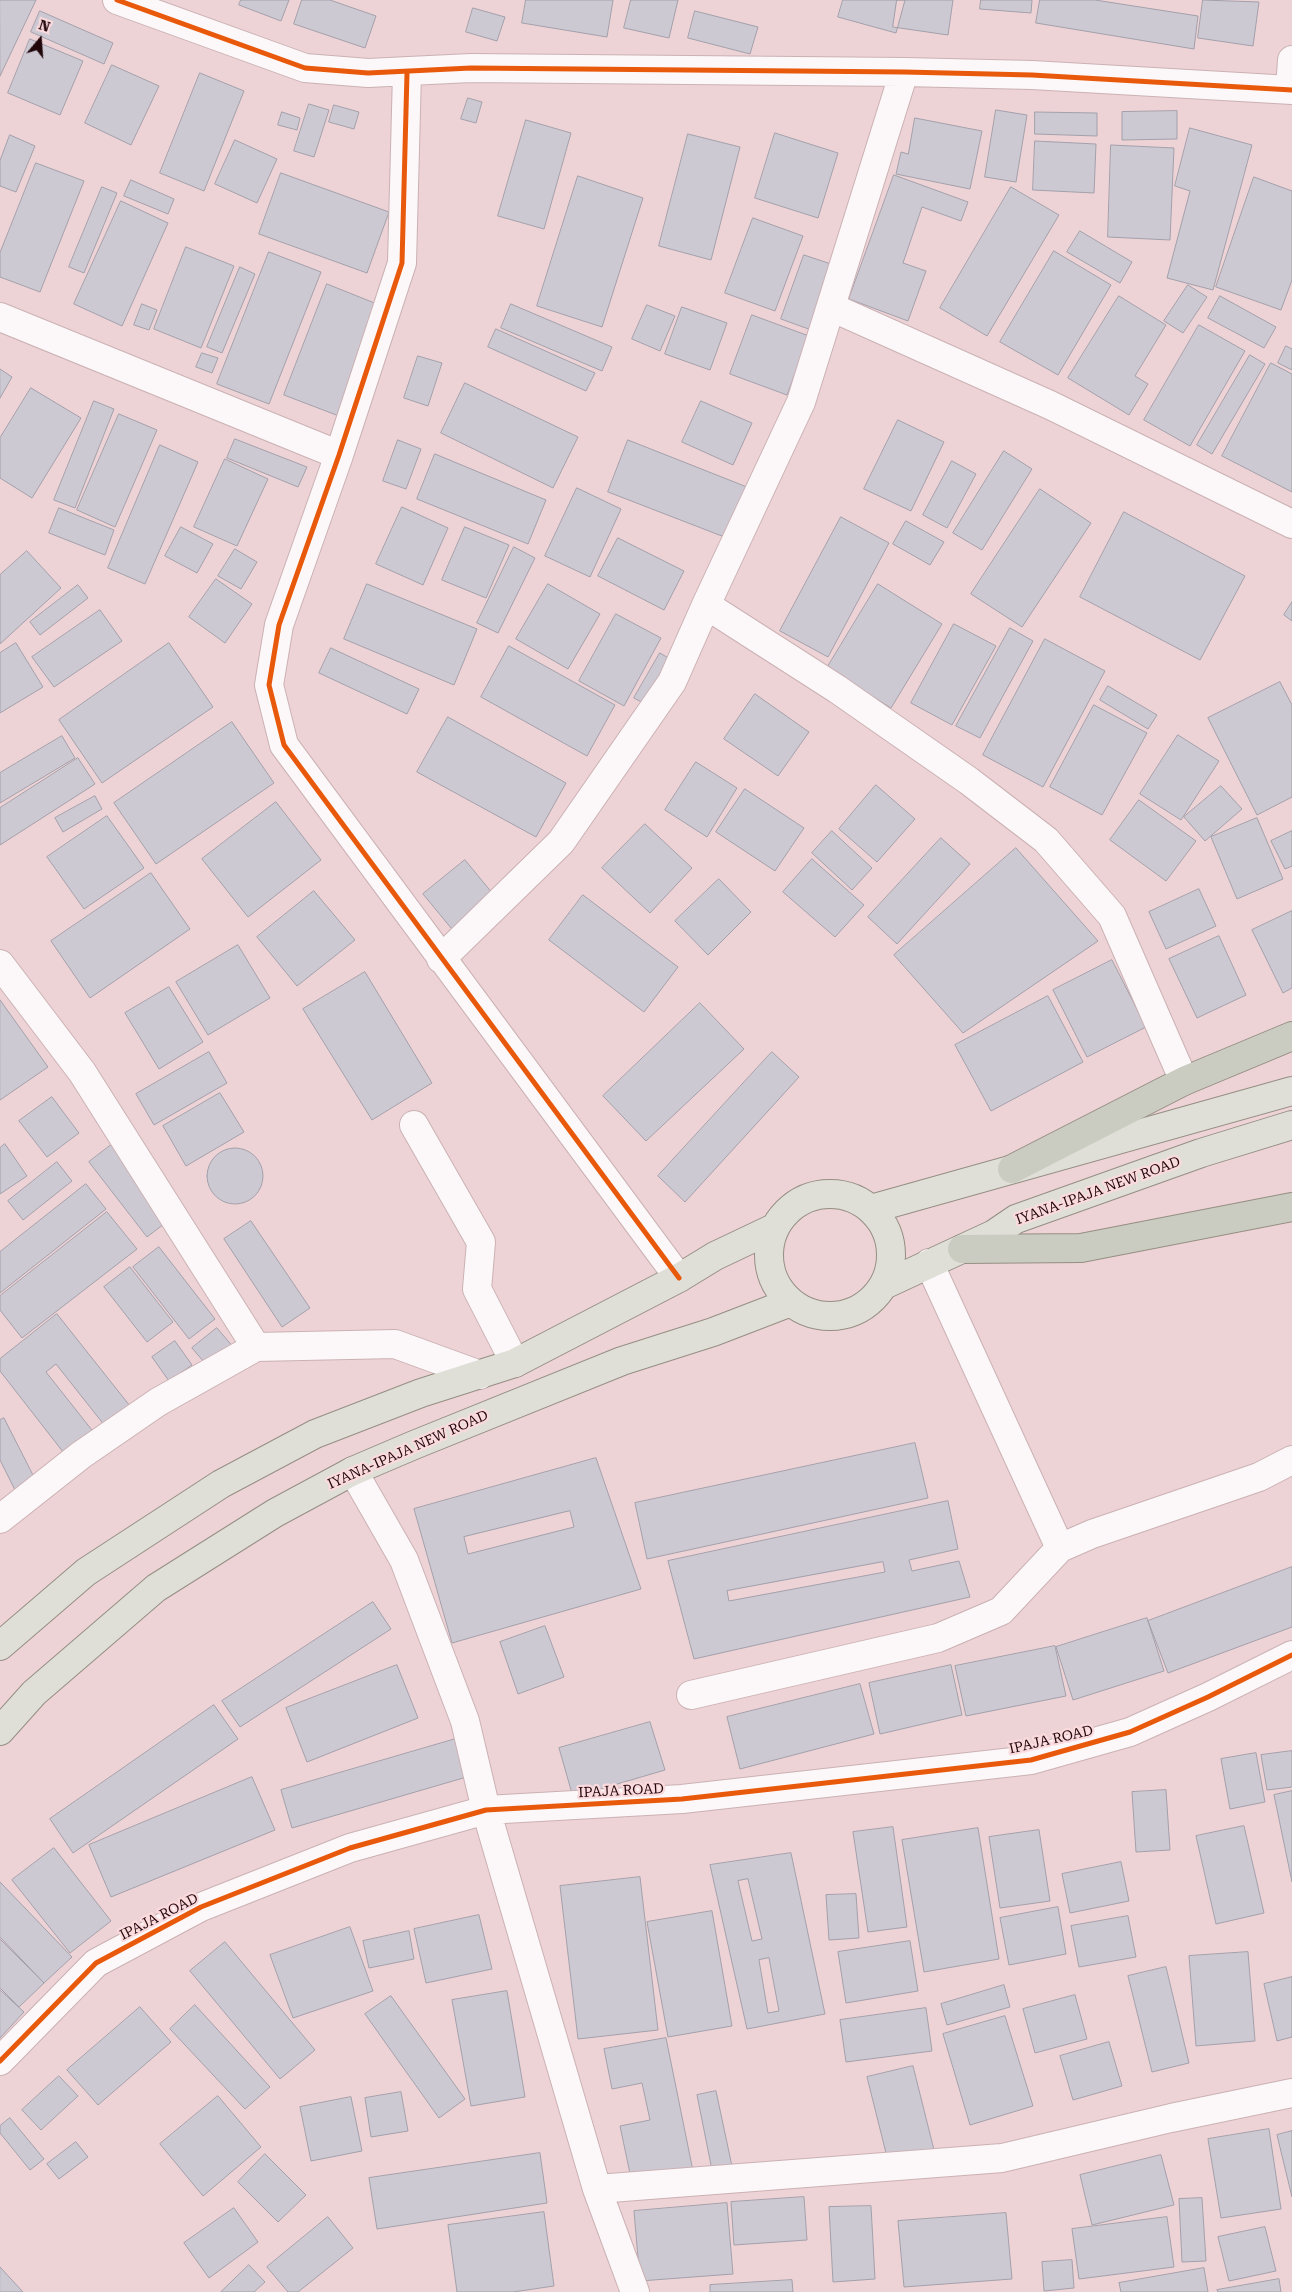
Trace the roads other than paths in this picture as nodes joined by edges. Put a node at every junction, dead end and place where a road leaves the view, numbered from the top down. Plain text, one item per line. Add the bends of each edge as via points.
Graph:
1 (117, 0) edge
2 (1292, 60) edge
3 (904, 72) junction
4 (407, 73) junction
5 (1291, 89) edge
6 (831, 308) junction
7 (0, 317) edge
8 (339, 455) junction
9 (1292, 524) edge
10 (706, 605) junction
11 (441, 959) junction
12 (0, 964) edge
13 (1292, 1036) edge
14 (1184, 1081) junction
15 (1292, 1091) edge
16 (414, 1125) dead end
17 (1292, 1125) edge
18 (1012, 1169) junction
19 (1292, 1207) edge
20 (871, 1209) junction
21 (774, 1228) junction
22 (962, 1249) junction
23 (929, 1263) junction
24 (680, 1278) junction
25 (884, 1285) junction
26 (791, 1302) junction
27 (256, 1347) junction
28 (515, 1363) junction
29 (480, 1375) junction
30 (1292, 1460) edge
31 (353, 1471) junction
32 (0, 1519) edge
33 (1060, 1548) junction
34 (0, 1646) edge
35 (1292, 1655) edge
36 (691, 1695) dead end
37 (0, 1731) edge
38 (486, 1810) junction
39 (0, 2061) edge
40 (1292, 2093) edge
41 (597, 2189) junction
42 (635, 2292) edge

1 - 4 street via 305,68 368,74
2 - 5 street
3 - 4 street via 471,68
3 - 5 street via 1032,75
3 - 6 street
4 - 8 street via 402,263
6 - 9 street via 1050,405
6 - 10 street via 801,402
7 - 8 street
8 - 11 street via 279,625 268,685 284,746
10 - 11 street via 672,682 561,842
10 - 14 street via 837,689 969,781 1046,840 1112,916
11 - 24 street
12 - 27 street via 82,1072
13 - 14 highway
14 - 18 highway
15 - 18 main road
16 - 28 street via 481,1242 476,1288
17 - 22 main road, IYANA-IPAJA NEW ROAD via 1201,1153 1016,1219
18 - 20 main road
19 - 22 highway via 1081,1248
20 - 21 main road via 851,1197 828,1193 806,1198 787,1210
20 - 25 main road via 884,1225 890,1244 892,1259
21 - 24 main road via 715,1256
21 - 26 main road via 768,1248 770,1268 777,1287
22 - 23 main road, IYANA-IPAJA NEW ROAD
23 - 25 main road, IYANA-IPAJA NEW ROAD
23 - 33 street
24 - 28 main road
25 - 26 main road via 870,1301 852,1312 830,1316 809,1312
26 - 31 main road, IYANA-IPAJA NEW ROAD via 713,1332 622,1361
27 - 29 street via 395,1344
27 - 32 street via 158,1402 80,1455
28 - 29 main road
29 - 34 main road via 421,1393 315,1434 221,1484 86,1572
30 - 33 street via 1259,1477
31 - 37 main road, IYANA-IPAJA NEW ROAD via 275,1512 156,1588 34,1693
31 - 38 street via 404,1560 465,1721
33 - 36 street via 1001,1611 938,1638
35 - 38 street, IPAJA ROAD via 1130,1732 1032,1760 682,1798
38 - 39 street, IPAJA ROAD via 350,1848 201,1907 96,1963
38 - 41 street
40 - 41 street via 1002,2158
41 - 42 street

